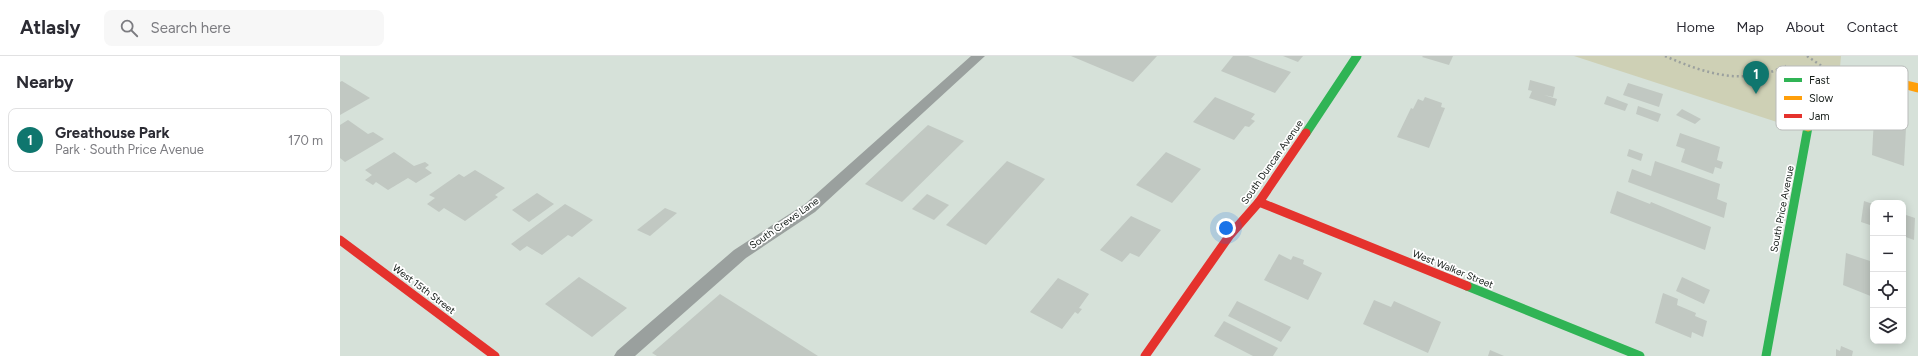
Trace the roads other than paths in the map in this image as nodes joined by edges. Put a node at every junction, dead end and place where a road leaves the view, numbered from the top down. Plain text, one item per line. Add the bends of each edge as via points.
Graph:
1 (979, 56) edge
2 (1357, 56) edge
3 (1908, 85) edge
4 (1918, 88) edge
5 (1808, 130) edge
6 (1259, 202) junction
7 (340, 240) edge
8 (495, 356) edge
9 (623, 356) edge
10 (1145, 356) edge
11 (1640, 356) edge
12 (1766, 356) edge

1 - 9 lane, South Crews Lane via 810,208 740,254
2 - 6 street, South Duncan Avenue
3 - 4 street, South Price Avenue
5 - 12 street, South Price Avenue
6 - 10 street, South Duncan Avenue via 1230,235
6 - 11 street, West Walker Street
7 - 8 street, West 15th Street

